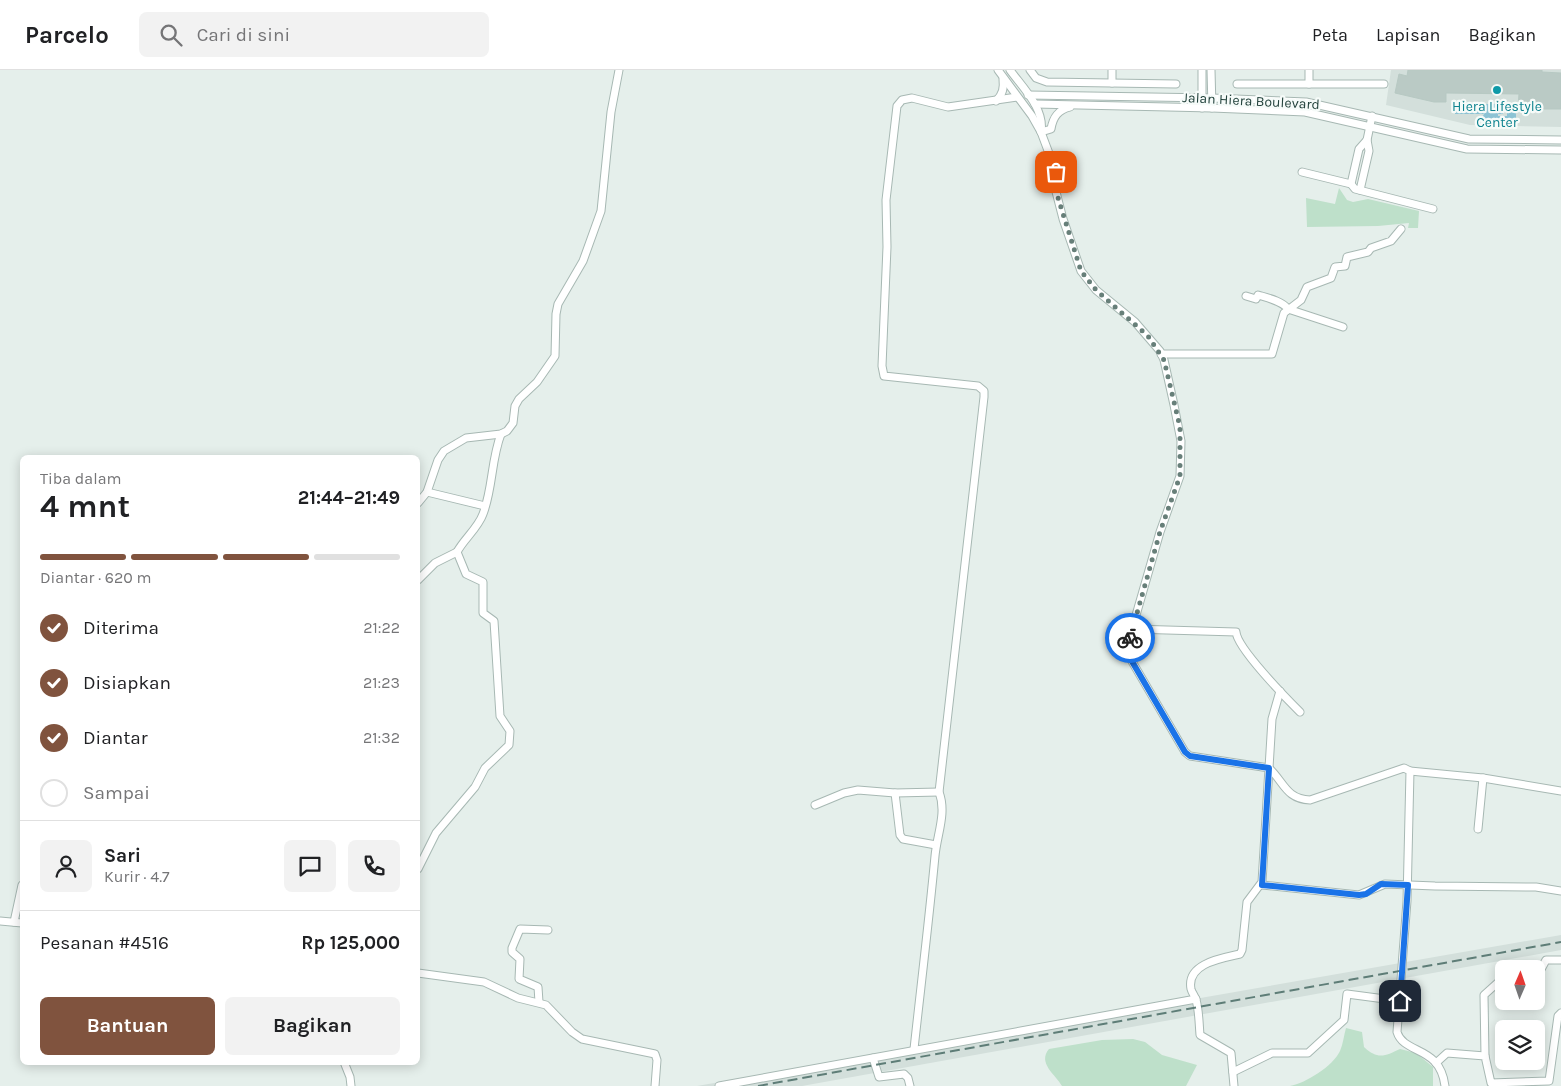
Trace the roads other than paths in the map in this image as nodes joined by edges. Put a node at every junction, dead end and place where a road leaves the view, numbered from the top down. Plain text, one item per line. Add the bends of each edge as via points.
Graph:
1 (620, 70) edge
2 (998, 70) edge
3 (1010, 70) edge
4 (1030, 70) edge
5 (1112, 70) edge
6 (1202, 70) edge
7 (1211, 70) edge
8 (1309, 70) edge
9 (1003, 78) junction
10 (1112, 83) junction
11 (1176, 84) dead end
12 (1237, 84) dead end
13 (1309, 84) junction
14 (1384, 84) dead end
15 (1028, 95) junction
16 (1202, 97) junction
17 (1212, 98) junction
18 (1019, 99) junction
19 (996, 101) junction
20 (1035, 104) junction
21 (1079, 105) junction
22 (1202, 108) junction
23 (1212, 108) junction
24 (1028, 110) junction
25 (1372, 116) junction
26 (1370, 126) junction
27 (1041, 132) junction
28 (1367, 140) junction
29 (1561, 140) edge
30 (1561, 150) edge
31 (1302, 172) dead end
32 (1352, 184) junction
33 (1360, 190) junction
34 (1433, 209) dead end
35 (1401, 229) dead end
36 (1246, 296) dead end
37 (1288, 310) junction
38 (1344, 327) dead end
39 (1161, 354) junction
40 (501, 434) junction
41 (427, 492) junction
42 (420, 501) edge
43 (485, 506) junction
44 (456, 552) junction
45 (420, 578) edge
46 (1132, 629) junction
47 (1280, 691) junction
48 (1300, 712) dead end
49 (1269, 768) junction
50 (1410, 771) junction
51 (1483, 778) junction
52 (1561, 791) edge
53 (939, 792) junction
54 (895, 794) junction
55 (815, 806) dead end
56 (1478, 829) dead end
57 (936, 846) junction
58 (420, 865) edge
59 (1262, 885) junction
60 (1408, 885) junction
61 (1561, 891) edge
62 (20, 894) edge
63 (0, 921) edge
64 (14, 922) junction
65 (20, 923) edge
66 (548, 930) dead end
67 (1561, 960) edge
68 (1545, 962) edge
69 (420, 973) edge
70 (1495, 985) edge
71 (1196, 999) junction
72 (1400, 1001) junction
73 (539, 1002) junction
74 (1561, 1013) edge
75 (914, 1049) junction
76 (1485, 1056) junction
77 (873, 1058) junction
78 (1436, 1063) junction
79 (345, 1065) edge
80 (1233, 1072) junction
81 (1548, 1084) edge
82 (352, 1086) edge
83 (656, 1086) edge
84 (719, 1086) edge
85 (910, 1086) edge
86 (1234, 1086) edge
87 (1445, 1086) edge

1 - 40 street via 610,120 601,211 583,261 558,304 555,356 537,382 519,399 511,427
2 - 9 street
3 - 15 street
4 - 10 street via 1040,81
5 - 10 street
6 - 16 street
7 - 17 street
8 - 13 street
9 - 18 street
9 - 19 street via 1004,88
10 - 11 street
12 - 13 street
13 - 14 street
15 - 16 street, Jalan Hiera Boulevard
15 - 18 street
15 - 20 street
16 - 17 street, Jalan Hiera Boulevard
16 - 22 street
17 - 23 street
17 - 25 street, Jalan Hiera Boulevard via 1306,102
18 - 19 street
18 - 24 street
19 - 53 street via 948,107 912,98 899,102 886,200 884,376 978,386 984,391
20 - 21 street, Jalan Hiera Boulevard
20 - 24 street
20 - 27 street via 1043,122
21 - 22 street, Jalan Hiera Boulevard
21 - 27 street via 1062,109 1053,120 1051,129
22 - 23 street, Jalan Hiera Boulevard
23 - 26 street, Jalan Hiera Boulevard via 1305,112
24 - 27 street
25 - 26 street
25 - 29 street, Jalan Hiera Boulevard via 1469,139
26 - 28 street
26 - 30 street, Jalan Hiera Boulevard via 1467,149
27 - 39 street via 1056,172 1056,192 1081,271 1096,290 1148,336
28 - 32 street via 1359,149
28 - 33 street via 1370,151
31 - 32 street
32 - 33 street
33 - 34 street
35 - 37 street via 1391,240 1368,252 1346,257 1343,267 1335,268 1331,278 1307,287 1301,300
36 - 37 street via 1270,298
37 - 38 street
37 - 39 street via 1284,313 1272,354
39 - 46 street via 1180,427 1180,476
40 - 41 street via 466,438 444,451
40 - 43 street
41 - 42 street
41 - 43 street
43 - 44 street via 480,519
44 - 45 street via 435,563
44 - 58 street via 466,574 483,582 483,613 495,624 500,716 510,731 509,744 485,768 477,784 436,833
46 - 47 street via 1236,632 1236,638
46 - 49 street via 1128,648 1130,658 1185,752 1190,756
47 - 48 street
47 - 49 street via 1272,712
49 - 50 street via 1294,797 1310,800 1404,768
49 - 59 street
50 - 51 street
50 - 60 street
51 - 52 street
51 - 56 street
53 - 54 street
53 - 57 street via 943,812
54 - 55 street via 854,790
54 - 57 street via 903,839
57 - 75 street
59 - 60 street via 1359,895 1381,884
59 - 71 street via 1247,902 1240,954 1209,962 1195,972 1191,989
60 - 61 street via 1536,886
60 - 72 street
62 - 64 street
63 - 64 street
64 - 65 street
66 - 73 street via 520,929 512,948 520,959 519,979 538,986
67 - 68 street
69 - 73 street via 477,980 518,998
70 - 76 street via 1484,995
71 - 75 street
71 - 80 street via 1200,1035 1231,1053
72 - 78 street via 1397,1032 1400,1038
72 - 80 street via 1347,994 1344,1020 1308,1053 1272,1053
73 - 83 street via 552,1009 582,1039 655,1054
74 - 81 street
75 - 77 street
76 - 78 street via 1447,1053
76 - 81 street via 1491,1083
77 - 84 street
77 - 85 street via 879,1076 904,1074
78 - 87 street via 1444,1075
79 - 82 street
80 - 86 street

